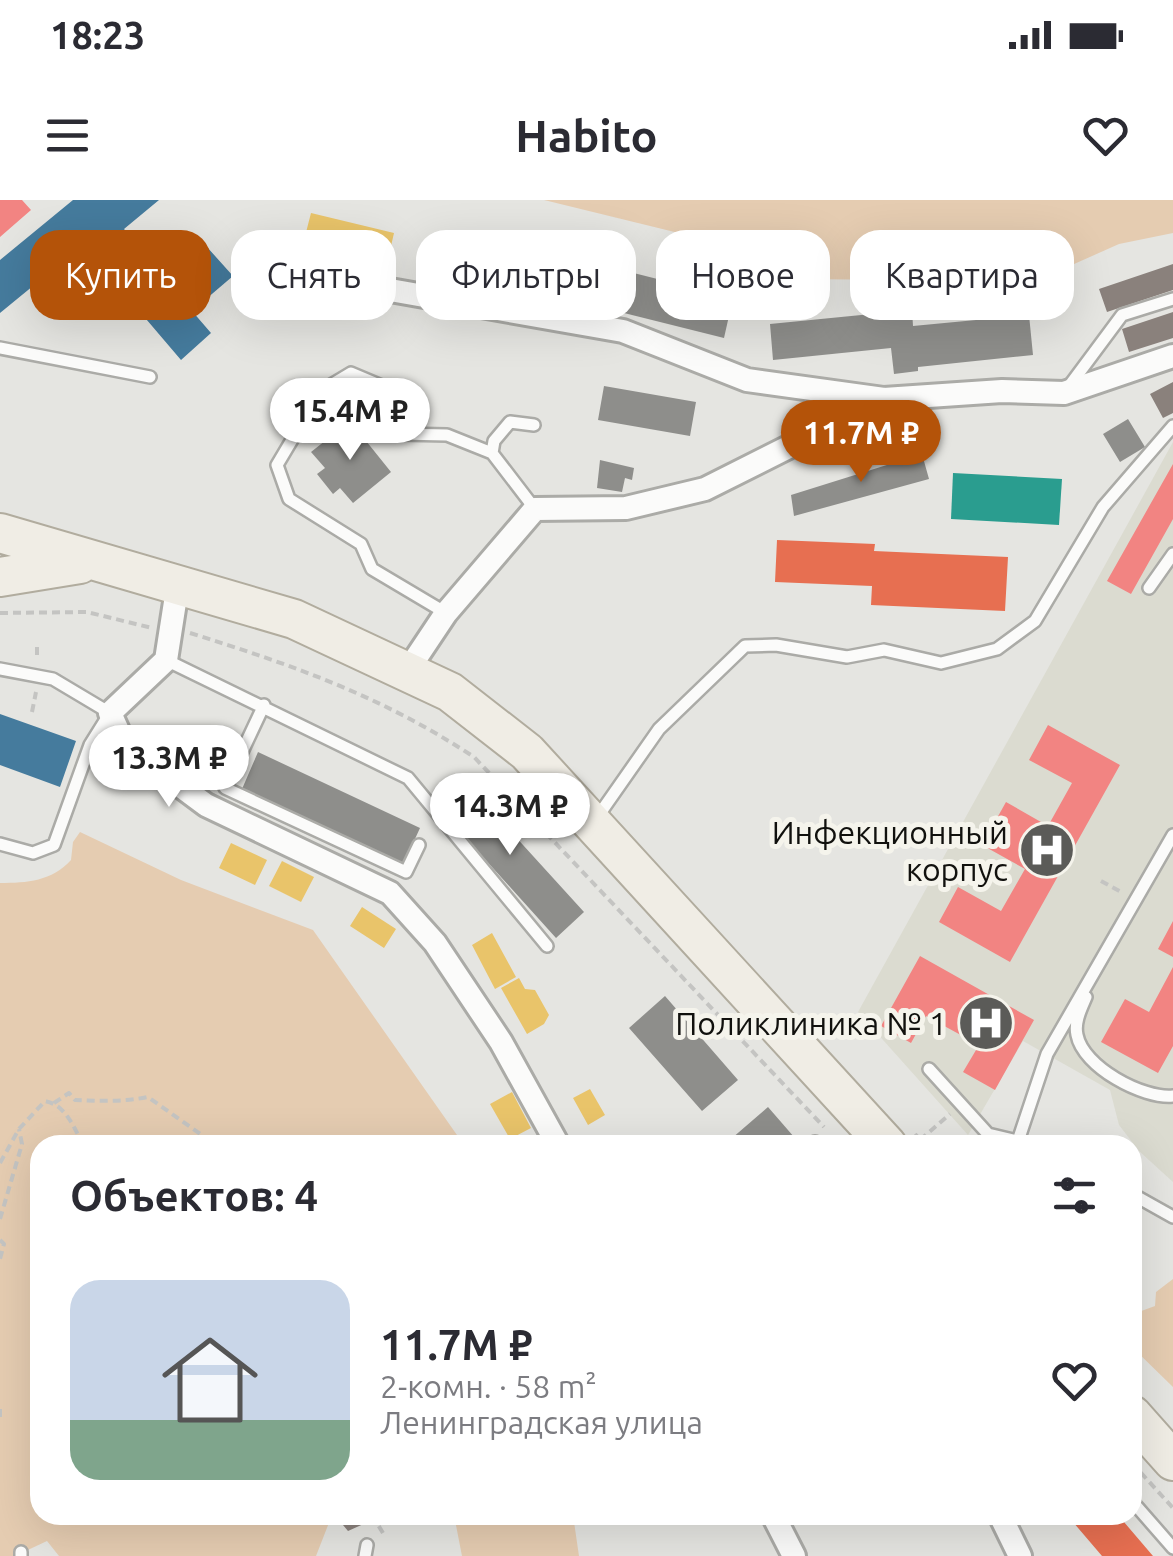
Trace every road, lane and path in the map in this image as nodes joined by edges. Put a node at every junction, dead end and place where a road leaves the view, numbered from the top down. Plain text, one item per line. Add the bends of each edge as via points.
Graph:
1 (396, 291) edge
2 (1173, 299) edge
3 (0, 348) edge
4 (1173, 356) edge
5 (150, 377) dead end
6 (1064, 392) junction
7 (884, 399) junction
8 (534, 425) dead end
9 (1173, 426) edge
10 (492, 453) junction
11 (535, 509) junction
12 (0, 533) edge
13 (1173, 554) edge
14 (93, 562) junction
15 (0, 576) edge
16 (178, 583) junction
17 (1149, 588) dead end
18 (446, 612) junction
19 (0, 613) edge
20 (172, 627) junction
21 (37, 646) dead end
22 (166, 660) junction
23 (38, 664) dead end
24 (0, 668) edge
25 (408, 670) junction
26 (38, 686) dead end
27 (264, 705) junction
28 (32, 712) dead end
29 (110, 713) junction
30 (594, 822) junction
31 (1173, 835) edge
32 (0, 844) edge
33 (419, 844) dead end
34 (1102, 881) dead end
35 (1121, 892) dead end
36 (547, 946) dead end
37 (1106, 951) junction
38 (929, 1068) dead end
39 (1173, 1096) edge
40 (54, 1102) junction
41 (961, 1104) junction
42 (19, 1129) junction
43 (830, 1133) dead end
44 (78, 1135) edge
45 (202, 1135) edge
46 (552, 1135) edge
47 (897, 1135) edge
48 (914, 1135) edge
49 (993, 1135) edge
50 (1020, 1135) edge
51 (0, 1163) edge
52 (1142, 1200) edge
53 (1173, 1218) edge
54 (0, 1219) edge
55 (0, 1240) edge
56 (0, 1259) edge
57 (0, 1408) edge
58 (0, 1417) edge
59 (1142, 1426) edge
60 (1173, 1462) edge
61 (1142, 1474) edge
62 (1173, 1508) edge
63 (1142, 1512) edge
64 (778, 1525) edge
65 (1005, 1525) edge
66 (1173, 1548) edge
67 (794, 1556) edge
68 (1020, 1556) edge

1 - 7 street via 623,331 747,380
2 - 6 lane via 1122,315
3 - 5 lane
4 - 6 street
6 - 7 street
7 - 11 street via 705,488 626,508
8 - 10 lane via 510,422
9 - 30 lane via 1103,507 1035,621 997,648 941,663 884,650 846,657 745,646 659,729
10 - 11 lane
10 - 18 lane via 446,435 400,434 388,388 351,373 321,392 277,466 288,499 361,544 372,569
11 - 18 street
12 - 14 main road
13 - 17 lane
14 - 15 main road
14 - 16 main road
16 - 20 street
16 - 25 main road via 294,619
18 - 25 street
19 - 20 path via 56,610
20 - 22 street
20 - 43 path via 393,708 474,757
21 - 23 path
22 - 27 lane
22 - 29 street
24 - 29 lane via 53,679
25 - 30 main road via 450,692 527,752
26 - 28 path
27 - 33 lane via 226,788 406,872
27 - 36 lane via 408,778
29 - 32 lane via 90,745 54,846 33,853
29 - 46 street via 124,744 206,805 390,893 435,942
30 - 47 main road
31 - 37 lane
34 - 35 path
37 - 39 lane via 1078,1018 1078,1041 1128,1086
37 - 50 lane via 1046,1054
38 - 41 lane
40 - 42 path via 44,1100
40 - 44 path
40 - 45 path via 69,1093 74,1100 118,1103 148,1097
41 - 48 path
41 - 49 lane
42 - 51 path
42 - 54 path via 22,1144
52 - 53 lane
55 - 56 path
57 - 58 path
59 - 60 main road
61 - 62 path
63 - 66 lane
64 - 67 street
65 - 68 street

